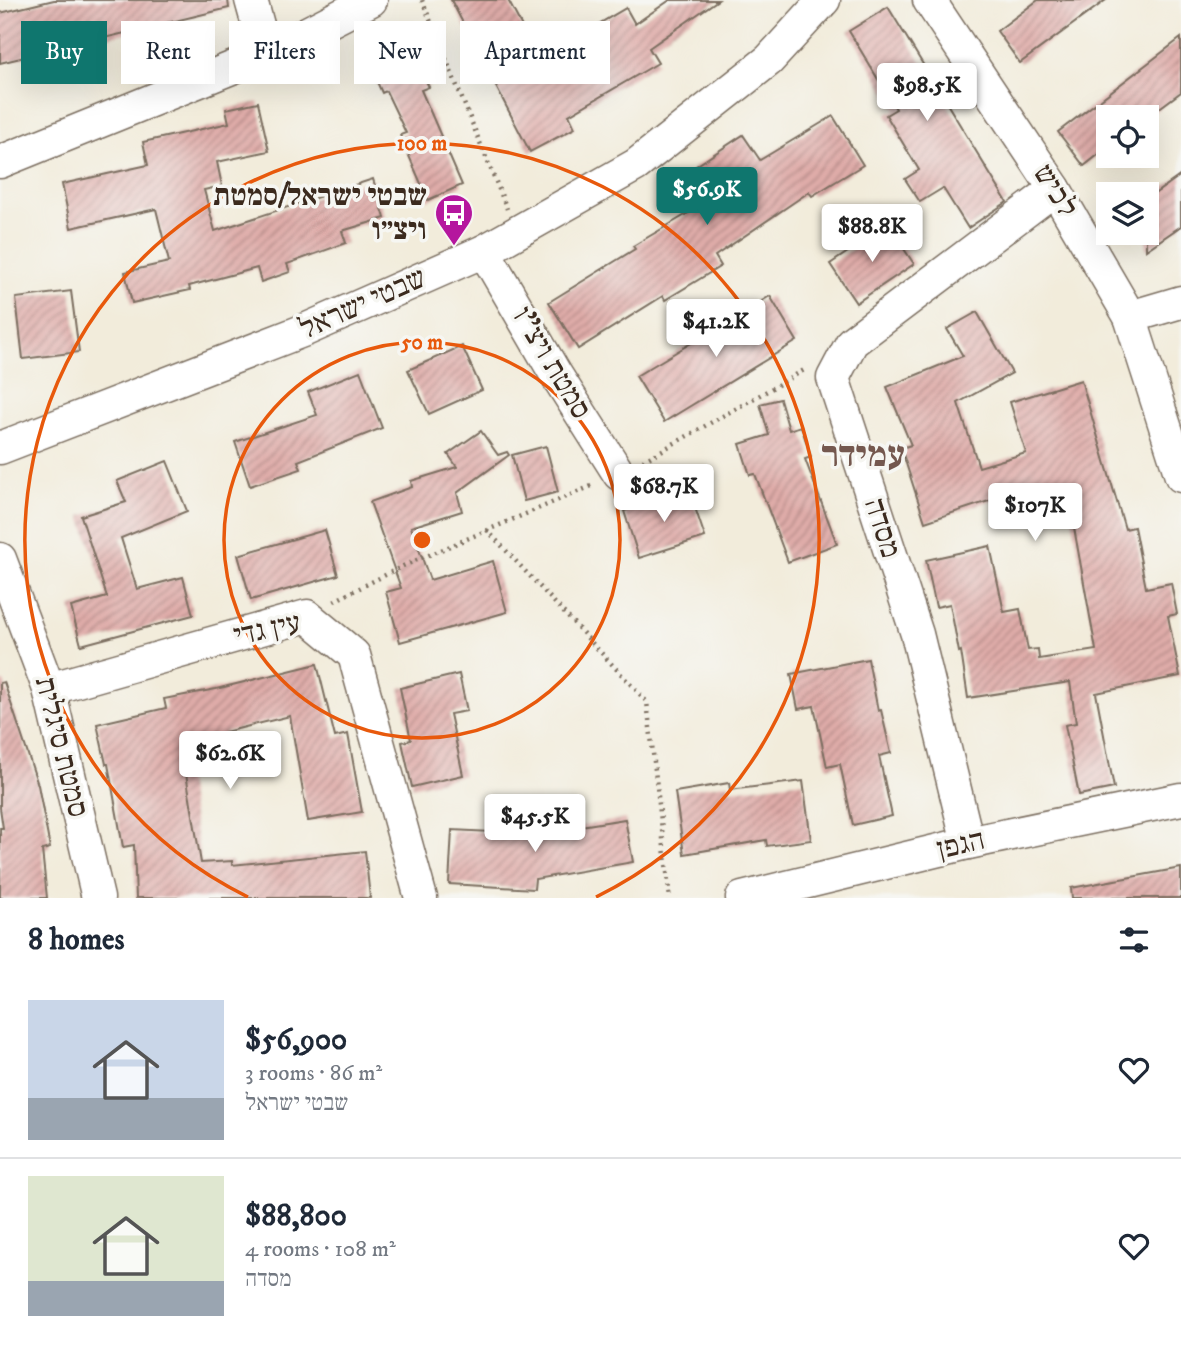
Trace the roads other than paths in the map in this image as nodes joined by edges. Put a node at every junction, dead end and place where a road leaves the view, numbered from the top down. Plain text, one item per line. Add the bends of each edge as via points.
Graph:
1 (251, 0) edge
2 (371, 0) edge
3 (824, 0) edge
4 (929, 0) edge
5 (257, 21) edge
6 (330, 21) edge
7 (229, 69) edge
8 (0, 162) edge
9 (1055, 189) junction
10 (484, 251) junction
11 (1181, 302) edge
12 (1130, 317) junction
13 (0, 448) edge
14 (619, 474) road end
15 (1181, 476) edge
16 (0, 559) edge
17 (49, 689) junction
18 (1181, 799) edge
19 (968, 843) junction
20 (98, 898) edge
21 (421, 898) edge
22 (742, 898) edge

1 - 5 street
2 - 6 street
3 - 10 street, שבטי ישראל via 768,60 636,165
4 - 9 street, לכיש
7 - 8 street
9 - 12 street, לכיש
9 - 19 street, מסדה via 852,342 833,378 917,634
10 - 13 street, שבטי ישראל via 305,330
10 - 14 street, סמטת ויצ"ו
11 - 12 street
12 - 15 street, לכיש
16 - 17 street, סמטת סיגלית
17 - 20 street, סמטת סיגלית
17 - 21 street, עין גדי via 307,616 354,655
18 - 19 street, הגפן
19 - 22 street, הגפן

